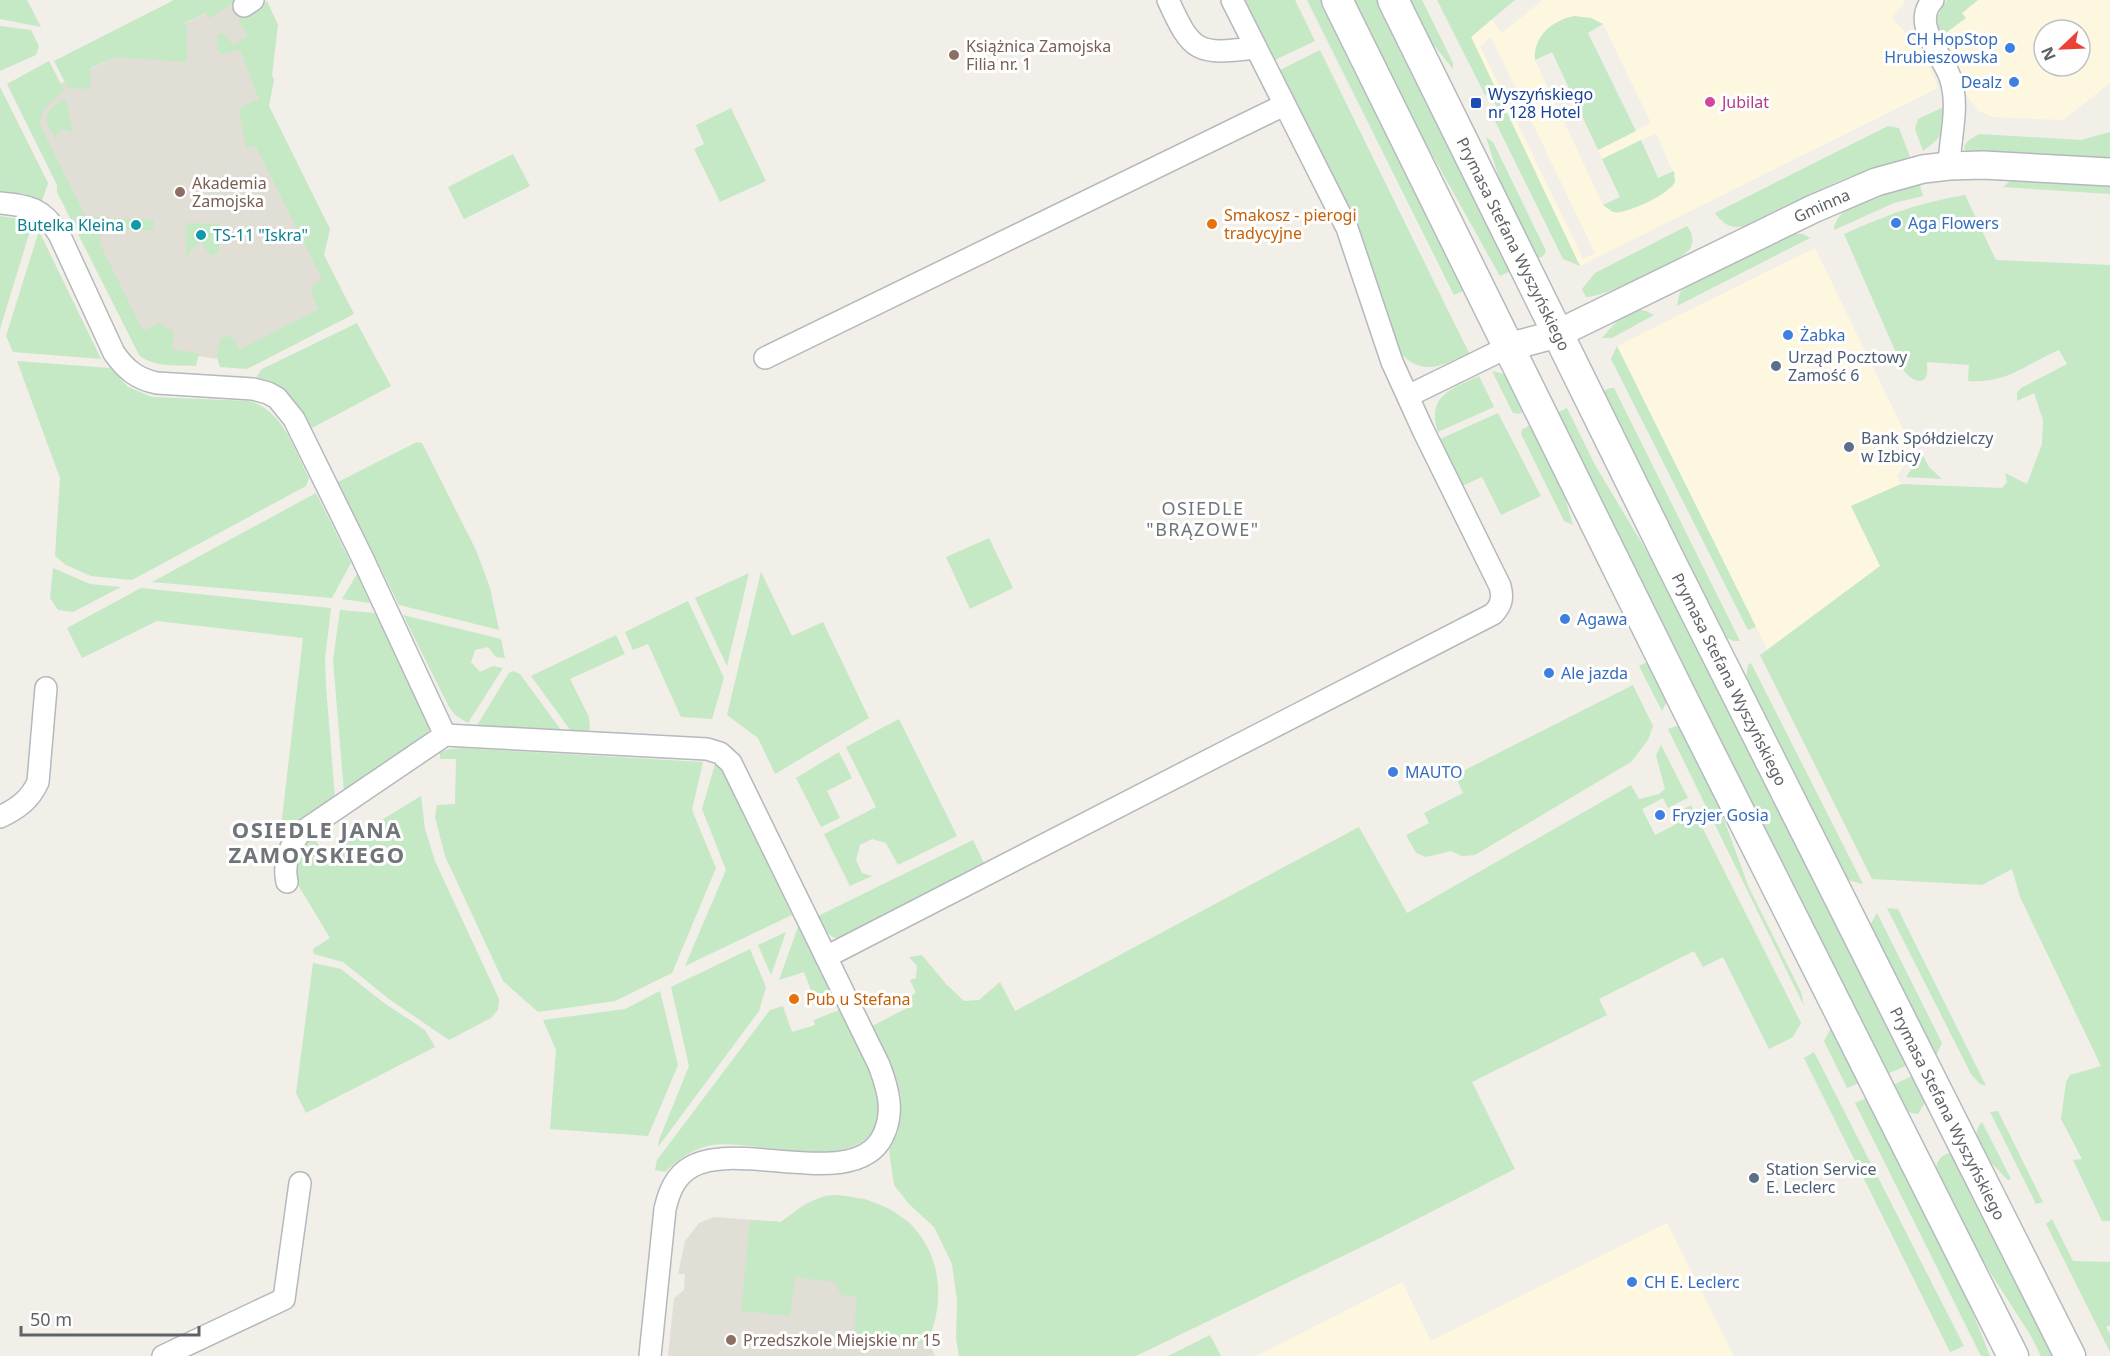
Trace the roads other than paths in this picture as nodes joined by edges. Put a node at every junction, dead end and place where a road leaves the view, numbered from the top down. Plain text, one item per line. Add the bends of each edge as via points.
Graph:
1 (1167, 0) edge
2 (1232, 0) edge
3 (1337, 0) edge
4 (1393, 0) edge
5 (1933, 0) edge
6 (1255, 48) junction
7 (1284, 105) junction
8 (1948, 166) junction
9 (2110, 172) edge
10 (0, 203) edge
11 (1557, 334) junction
12 (1508, 347) junction
13 (765, 358) dead end
14 (1408, 396) junction
15 (46, 688) dead end
16 (445, 735) junction
17 (0, 817) edge
18 (287, 882) dead end
19 (826, 957) junction
20 (300, 1183) dead end
21 (163, 1356) edge
22 (650, 1356) edge
23 (2013, 1356) edge
24 (2070, 1356) edge

1 - 6 street via 1187,37 1201,49
2 - 6 street
3 - 12 main road
4 - 11 main road, Prymasa Stefana Wyszyńskiego
5 - 8 street via 1926,10 1926,30 1949,76 1955,100
6 - 7 street
7 - 13 street
7 - 14 street via 1347,228 1384,341
8 - 9 street, Gminna
8 - 11 street, Gminna via 1900,175 1854,190
10 - 16 street via 39,211 51,223 114,353 135,376 158,383 253,389 268,393 285,407
11 - 12 street, Gminna
11 - 24 main road, Prymasa Stefana Wyszyńskiego
12 - 14 street
12 - 23 main road
14 - 19 street via 1500,586 1499,609
15 - 17 street via 38,782 26,800
16 - 18 street via 299,834 286,861
16 - 19 street via 707,749 720,753 735,770
19 - 22 street via 879,1065 890,1109 886,1129 874,1148 842,1162 724,1158 701,1162 680,1176 665,1209
20 - 21 street via 284,1299

